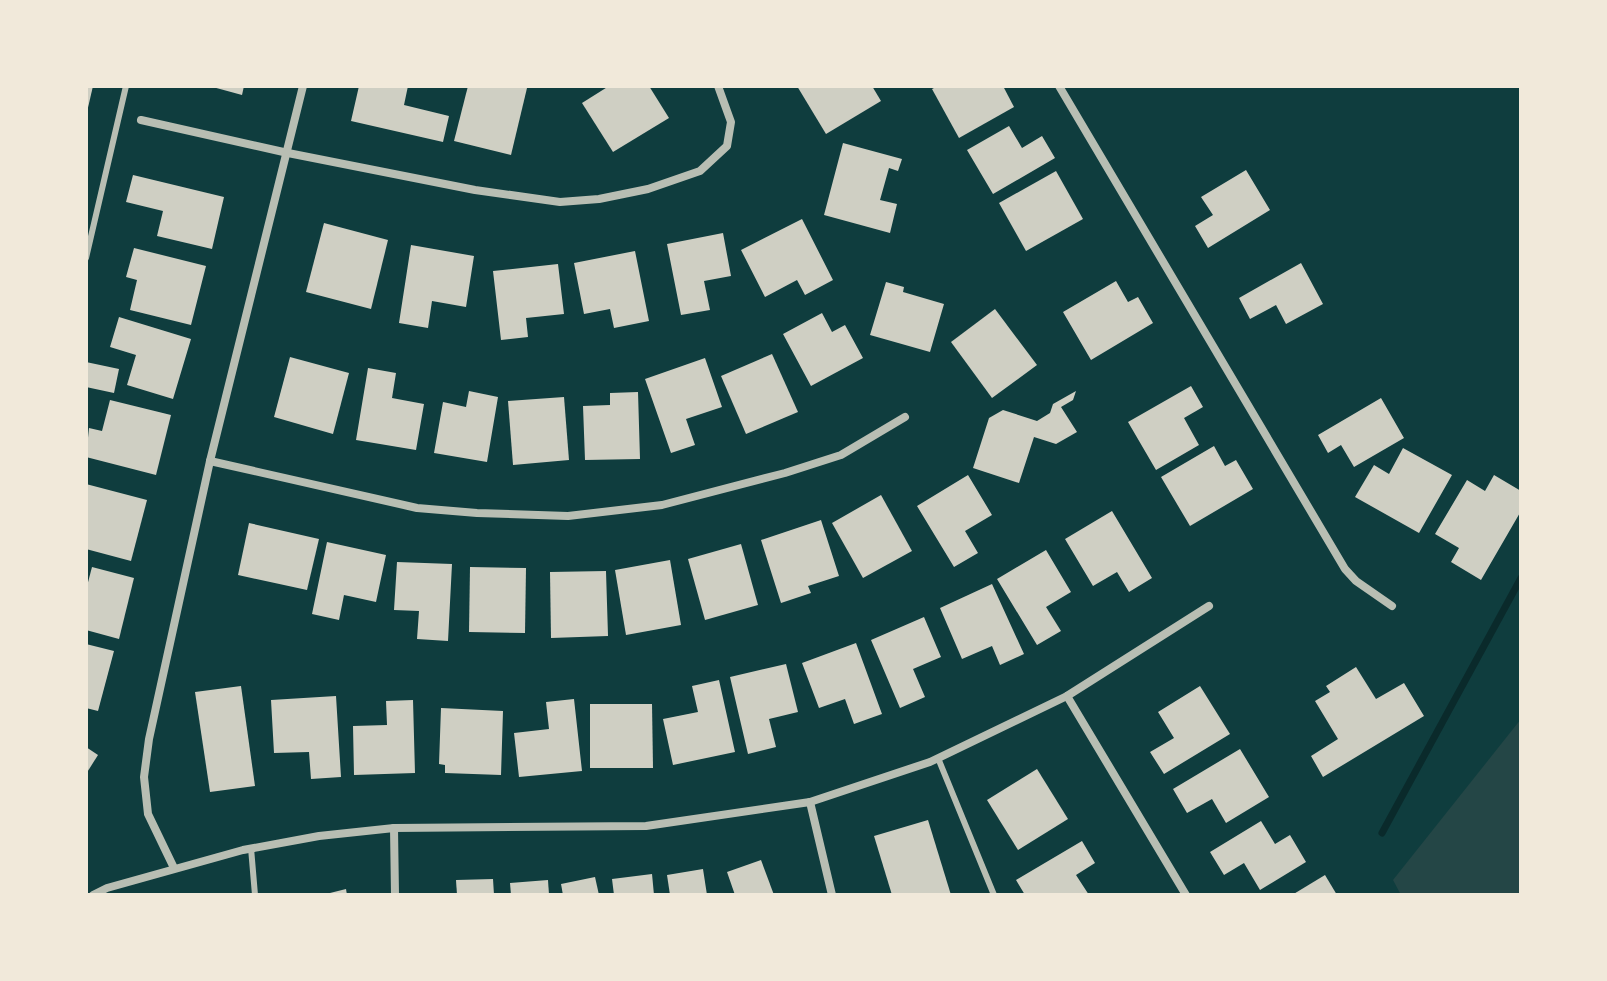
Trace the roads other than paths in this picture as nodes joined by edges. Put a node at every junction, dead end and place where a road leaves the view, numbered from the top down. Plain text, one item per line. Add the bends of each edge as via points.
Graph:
1 (126, 86) edge
2 (303, 86) edge
3 (718, 86) edge
4 (1059, 86) edge
5 (141, 120) dead end
6 (288, 153) junction
7 (86, 258) edge
8 (905, 417) dead end
9 (210, 461) junction
10 (1209, 606) dead end
11 (1392, 606) dead end
12 (1067, 696) junction
13 (938, 758) junction
14 (810, 802) junction
15 (394, 828) junction
16 (251, 848) junction
17 (174, 868) junction
18 (93, 895) edge
19 (255, 895) edge
20 (395, 895) edge
21 (832, 895) edge
22 (994, 895) edge
23 (1186, 895) edge

1 - 7 lane
2 - 6 street
3 - 6 street via 731,122 727,146 700,171 599,199 560,202 475,190
4 - 11 street via 1345,569
5 - 6 street
6 - 9 street
8 - 9 street via 841,455 785,473 662,505 568,516 417,508
9 - 17 street via 144,777 148,814
10 - 12 street
12 - 13 street
12 - 23 street
13 - 14 street
13 - 22 lane
14 - 15 street via 646,826
14 - 21 street
15 - 16 street
15 - 20 street
16 - 17 street
16 - 19 lane
17 - 18 street

